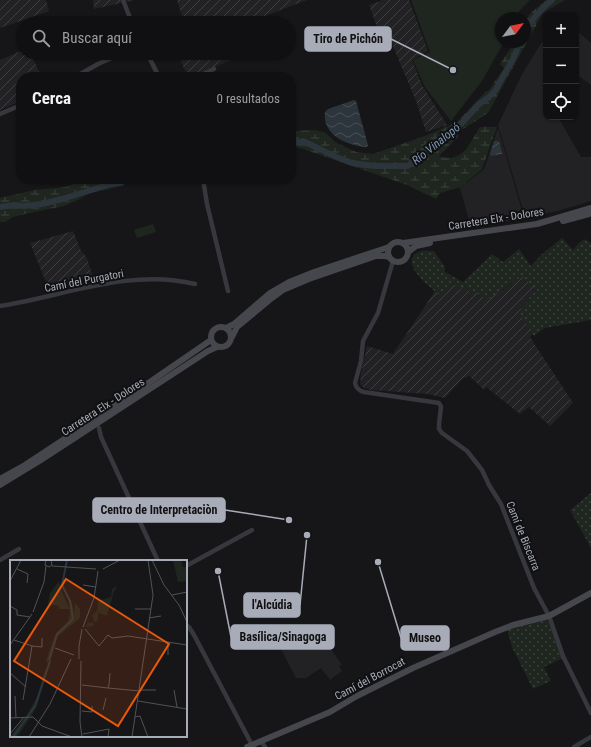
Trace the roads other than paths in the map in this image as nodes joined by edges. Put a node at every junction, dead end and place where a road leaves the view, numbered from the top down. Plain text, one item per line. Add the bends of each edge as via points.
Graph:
1 (123, 0) edge
2 (129, 16) edge
3 (107, 60) edge
4 (150, 60) edge
5 (214, 69) dead end
6 (84, 72) edge
7 (156, 72) edge
8 (208, 72) edge
9 (16, 107) edge
10 (0, 114) edge
11 (204, 184) edge
12 (591, 208) edge
13 (591, 213) edge
14 (403, 243) junction
15 (389, 247) junction
16 (408, 252) junction
17 (391, 259) junction
18 (195, 284) dead end
19 (228, 291) dead end
20 (0, 306) edge
21 (226, 328) junction
22 (232, 337) junction
23 (211, 340) junction
24 (217, 347) junction
25 (98, 428) dead end
26 (0, 479) edge
27 (0, 485) edge
28 (252, 530) dead end
29 (19, 549) dead end
30 (0, 560) edge
31 (158, 560) edge
32 (187, 565) edge
33 (591, 593) edge
34 (549, 616) junction
35 (187, 626) edge
36 (591, 713) edge
37 (591, 737) edge
38 (261, 741) junction
39 (250, 746) edge
40 (265, 747) edge
41 (574, 747) edge

1 - 2 street
3 - 6 street
4 - 7 street
5 - 8 street
9 - 10 street
11 - 19 street
12 - 14 main road, Carretera Elx - Dolores via 537,224
13 - 16 main road, Carretera Elx - Dolores via 535,228 423,244
14 - 15 main road via 396,242
14 - 16 main road
15 - 17 main road
15 - 21 main road via 289,282 270,293
16 - 17 main road via 404,260 399,262
17 - 22 main road via 376,256 288,288 277,294 238,327
17 - 34 street, Camí de Biscarra via 378,313 363,341 356,386 364,392 439,403 439,429 467,451 482,470 501,504 534,588
18 - 20 street, Camí del Purgatori via 169,279 131,280
21 - 22 main road
21 - 23 main road via 215,329
22 - 24 main road via 228,346
23 - 24 main road
23 - 26 main road, Carretera Elx - Dolores
24 - 27 main road, Carretera Elx - Dolores
25 - 31 street
28 - 32 street
29 - 30 street
33 - 34 main road, Camí del Borrocat
34 - 36 street, Camí de Biscarra via 564,656
34 - 38 main road, Camí del Borrocat via 507,627 413,668 330,712
35 - 39 street via 198,641
37 - 41 street
38 - 39 main road, Camí del Borrocat
38 - 40 street

